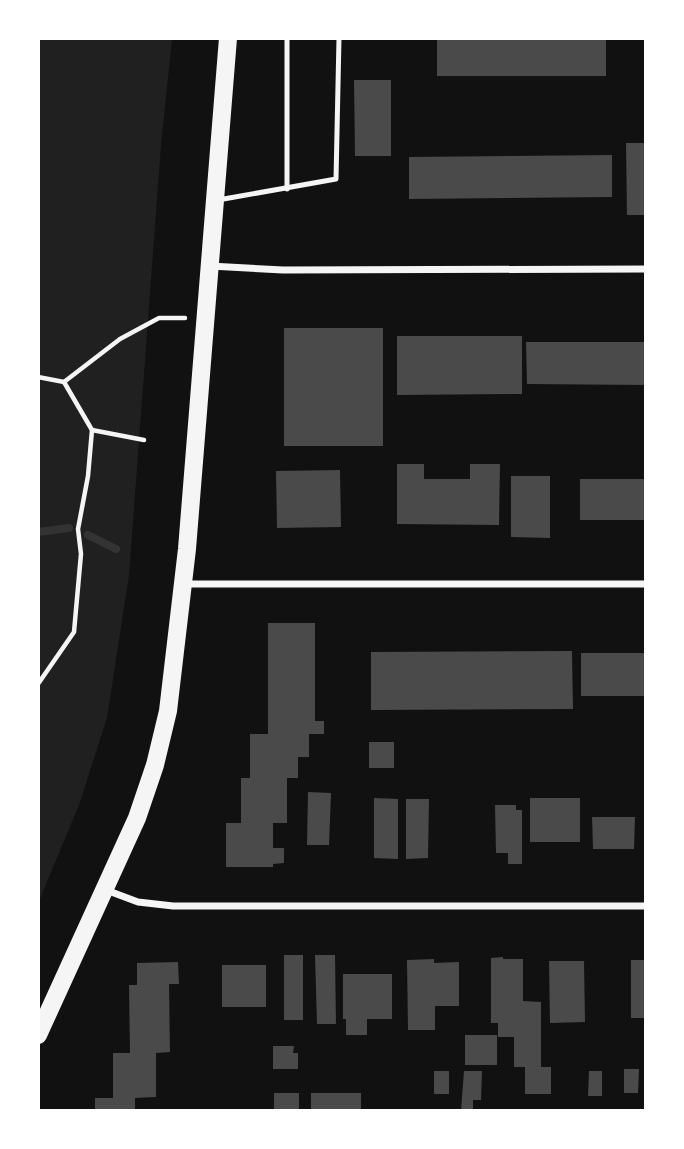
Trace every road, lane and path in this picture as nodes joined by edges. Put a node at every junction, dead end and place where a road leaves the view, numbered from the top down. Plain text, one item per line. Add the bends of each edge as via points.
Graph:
1 (228, 38) edge
2 (287, 38) edge
3 (339, 38) edge
4 (287, 189) junction
5 (214, 200) junction
6 (210, 266) junction
7 (646, 269) edge
8 (205, 318) junction
9 (38, 377) edge
10 (64, 382) junction
11 (92, 430) junction
12 (144, 440) dead end
13 (184, 584) junction
14 (646, 584) edge
15 (38, 684) edge
16 (105, 890) junction
17 (646, 906) edge
18 (38, 1035) edge

1 - 5 main road
2 - 4 lane
3 - 4 lane via 336,179
4 - 5 lane
5 - 6 main road
6 - 7 street
6 - 8 main road
8 - 10 path via 159,318 120,339
8 - 13 main road
9 - 10 path
10 - 11 path
11 - 12 path
11 - 15 path via 78,529 81,554 74,632
13 - 14 street
13 - 16 main road via 162,740 137,818
16 - 17 street via 138,902 173,906
16 - 18 main road

